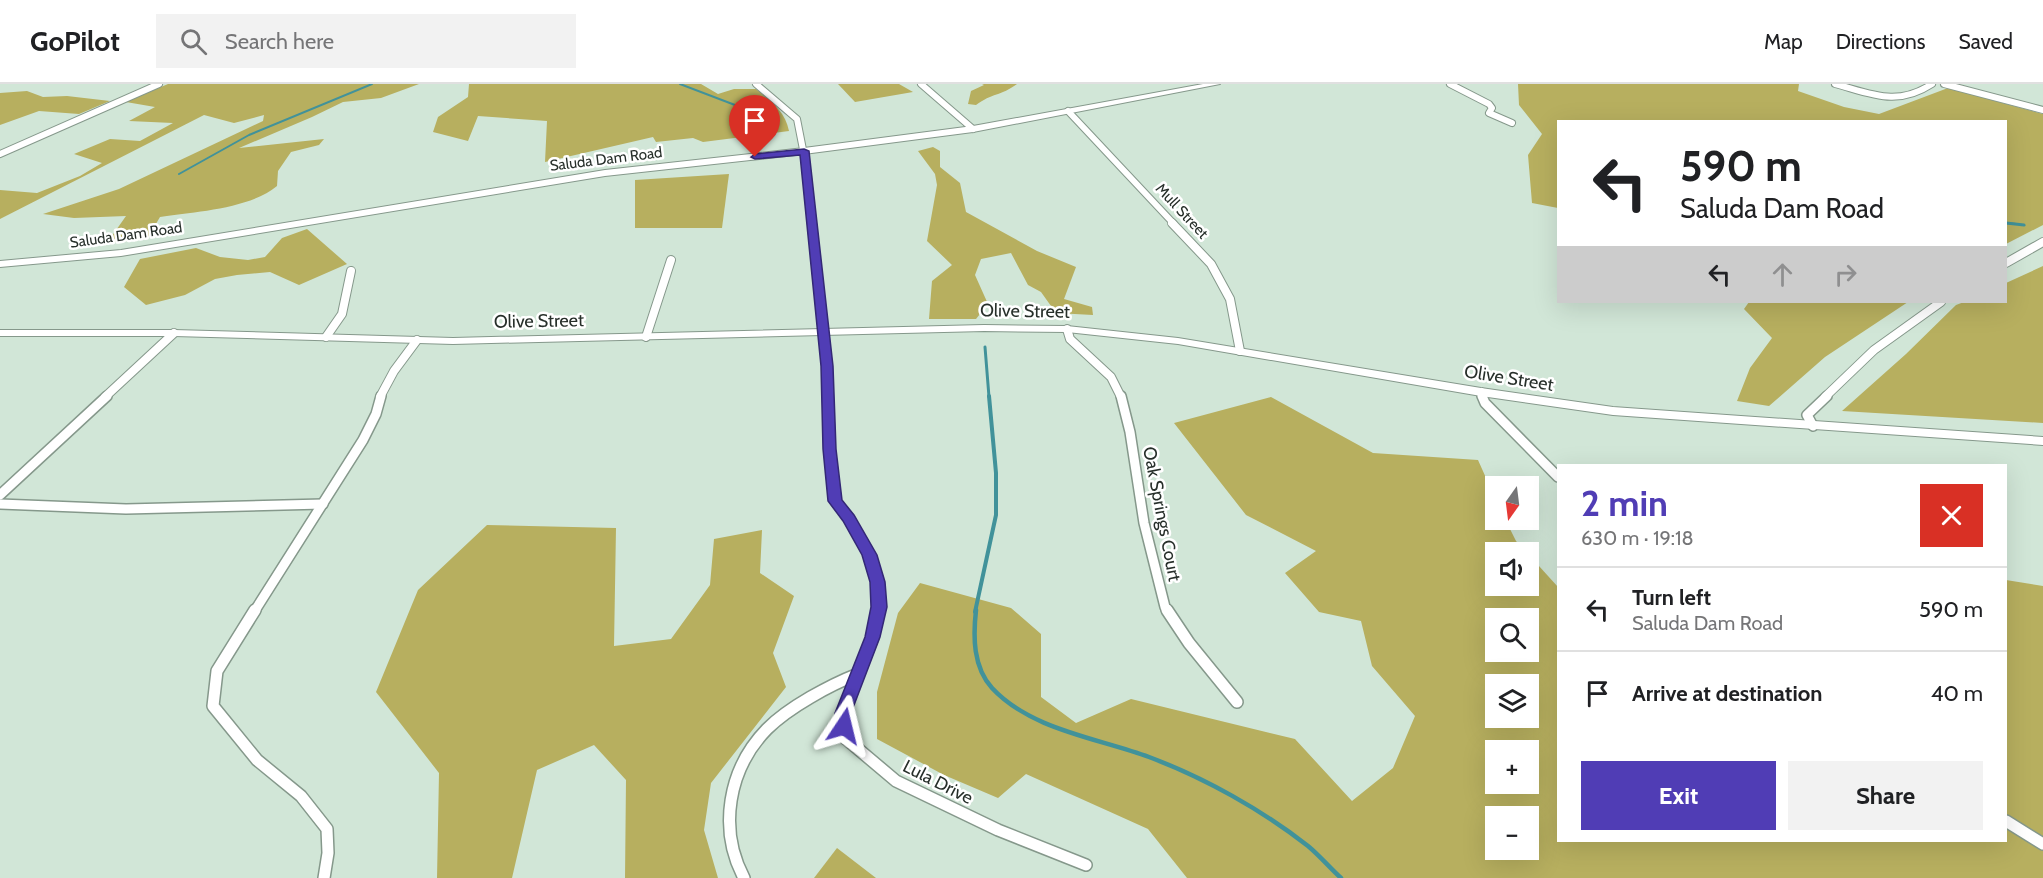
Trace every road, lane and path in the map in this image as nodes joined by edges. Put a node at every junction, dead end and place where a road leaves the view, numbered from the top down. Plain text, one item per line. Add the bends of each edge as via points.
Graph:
1 (159, 84) edge
2 (756, 84) edge
3 (921, 84) edge
4 (1216, 84) edge
5 (1450, 84) edge
6 (1835, 84) edge
7 (1932, 84) edge
8 (1944, 84) edge
9 (1185, 86) edge
10 (2043, 110) edge
11 (1068, 111) junction
12 (1512, 123) dead end
13 (973, 129) junction
14 (804, 151) junction
15 (0, 154) edge
16 (2043, 242) edge
17 (671, 260) dead end
18 (2007, 262) edge
19 (0, 264) edge
20 (351, 271) dead end
21 (1940, 303) edge
22 (1067, 329) junction
23 (0, 333) edge
24 (174, 333) junction
25 (823, 333) junction
26 (326, 338) junction
27 (646, 338) junction
28 (417, 340) junction
29 (1240, 351) junction
30 (1481, 392) junction
31 (1813, 426) junction
32 (2043, 441) edge
33 (1557, 476) edge
34 (0, 495) edge
35 (0, 504) edge
36 (323, 504) junction
37 (858, 674) junction
38 (1237, 702) dead end
39 (2007, 822) edge
40 (2043, 844) edge
41 (1086, 865) dead end
42 (324, 878) edge
43 (744, 878) edge

1 - 15 street
2 - 14 street, Lula Drive via 797,119
3 - 13 street
4 - 9 street, Saluda Dam Road
5 - 12 street via 1489,104 1489,113
6 - 7 street via 1895,99 1916,96
8 - 10 street
9 - 11 street, Saluda Dam Road
11 - 13 street, Saluda Dam Road
11 - 29 street, Mull Street via 1211,264 1230,299
13 - 14 street, Saluda Dam Road
14 - 19 street, Saluda Dam Road via 606,172 121,253
14 - 25 street, Lula Drive
16 - 18 street
17 - 27 street
20 - 26 street via 342,314
21 - 31 street via 1874,350 1807,415
22 - 25 street, Olive Street
22 - 29 street, Olive Street
22 - 38 street, Oak Springs Court via 1070,339 1111,377 1121,396 1144,523 1165,607 1189,644
23 - 24 street, Olive Street
24 - 26 street, Olive Street
24 - 34 street
25 - 27 street, Olive Street
25 - 37 street, Lula Drive via 835,501 869,555 877,582 879,607 873,637
26 - 28 street, Olive Street
27 - 28 street, Olive Street
28 - 36 street via 382,391 363,440
29 - 30 street, Olive Street
30 - 31 street, Olive Street via 1613,411
30 - 33 street via 1485,403
31 - 32 street, Olive Street
35 - 36 street via 126,509
36 - 42 street via 217,671 213,706 257,760 301,795 327,829
37 - 41 street, Lula Drive via 843,713 845,738 896,781 998,830
37 - 43 street via 842,679 769,727 748,753 736,783 728,832 732,853
39 - 40 street

